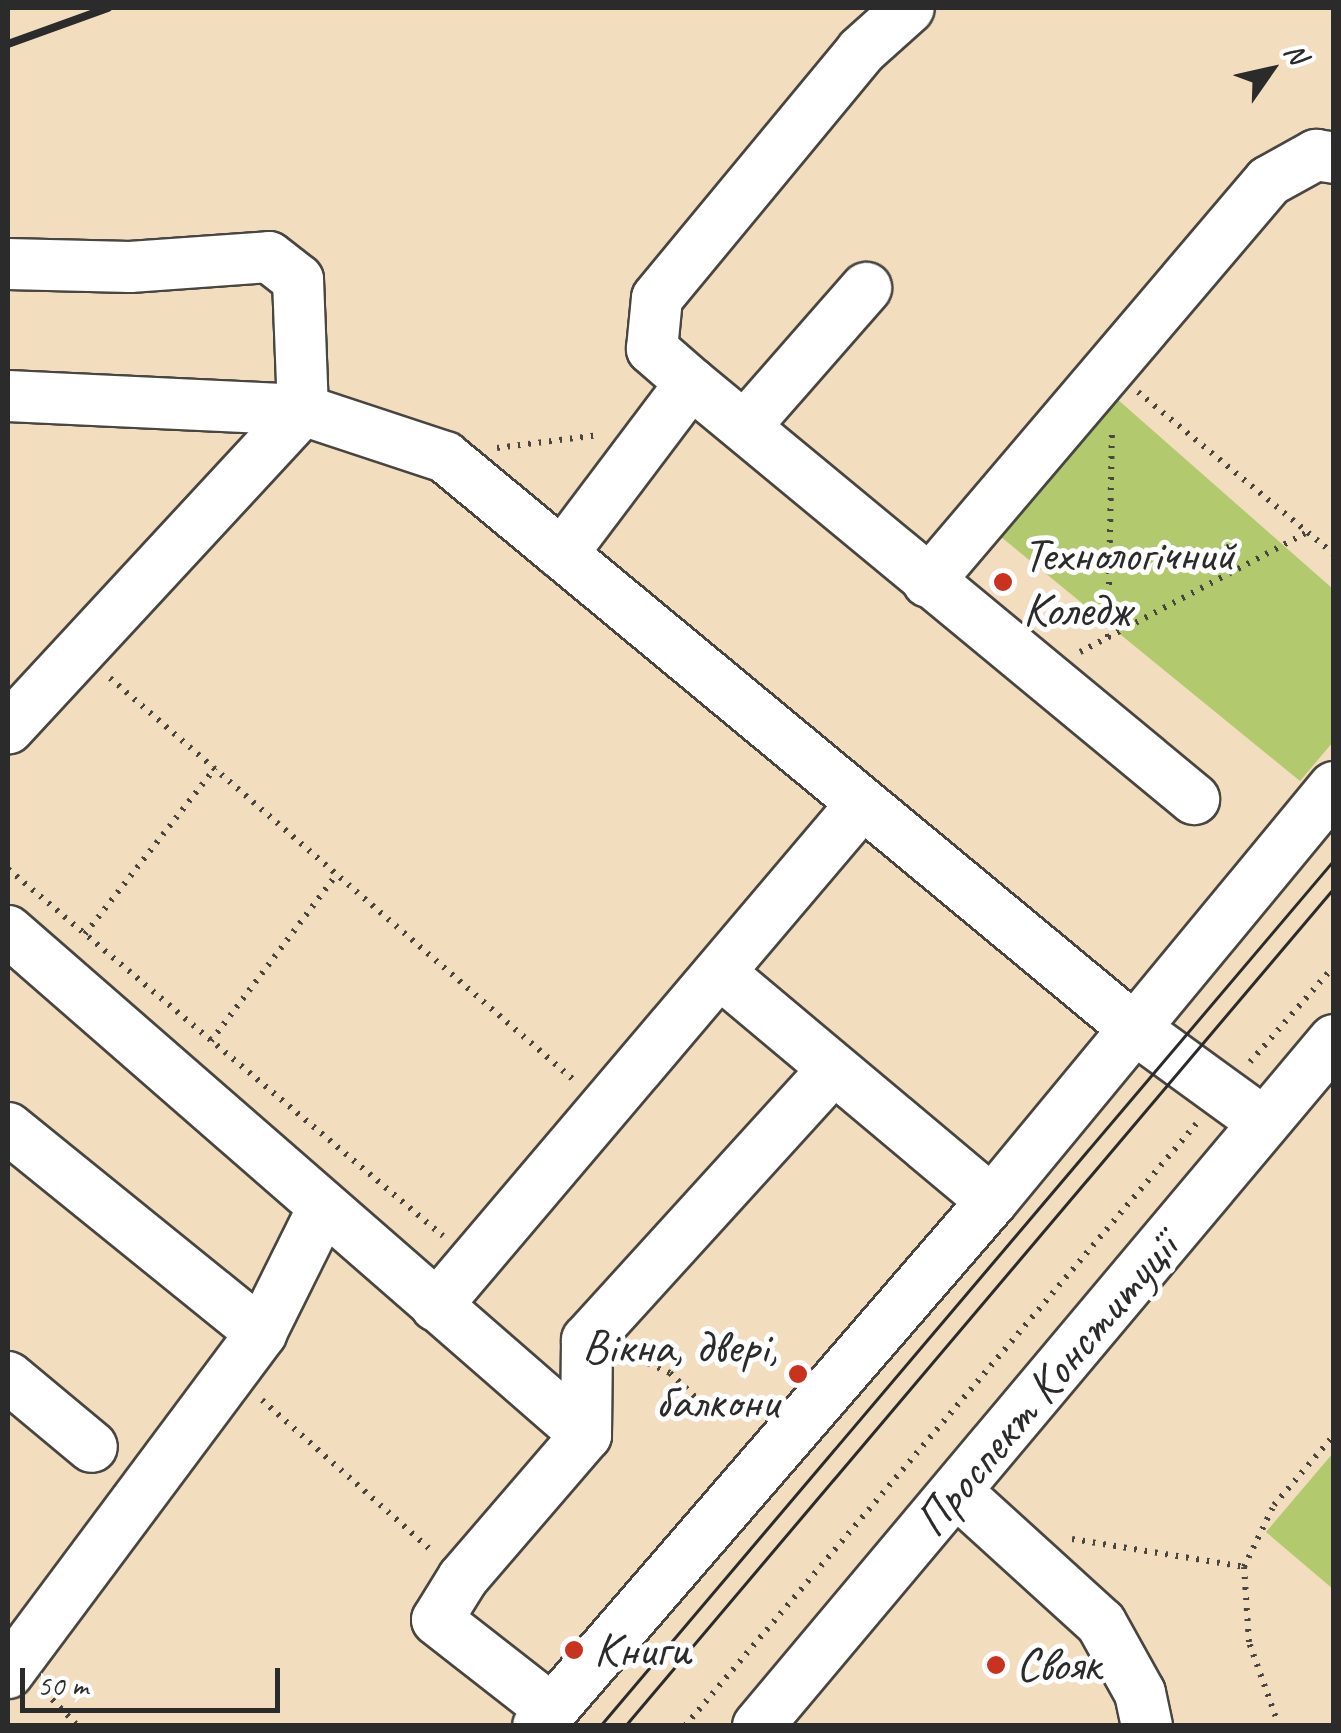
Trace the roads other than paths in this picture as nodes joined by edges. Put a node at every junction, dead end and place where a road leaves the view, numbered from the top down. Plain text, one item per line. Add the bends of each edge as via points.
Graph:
1 (909, 8) edge
2 (1334, 158) edge
3 (8, 264) edge
4 (866, 288) dead end
5 (690, 383) junction
6 (8, 396) edge
7 (303, 410) junction
8 (748, 424) junction
9 (562, 554) junction
10 (928, 582) junction
11 (18, 705) edge
12 (1334, 787) edge
13 (1194, 799) dead end
14 (860, 805) junction
15 (8, 932) edge
16 (720, 974) junction
17 (1131, 1026) junction
18 (1334, 1040) edge
19 (833, 1070) junction
20 (1263, 1122) junction
21 (8, 1128) edge
22 (992, 1201) junction
23 (322, 1208) junction
24 (436, 1306) junction
25 (261, 1334) junction
26 (8, 1377) edge
27 (586, 1435) junction
28 (92, 1447) dead end
29 (958, 1493) junction
30 (8, 1673) edge
31 (544, 1717) edge
32 (758, 1726) edge
33 (1147, 1726) edge

1 - 5 street via 861,51 656,298 652,349
2 - 10 street via 1316,155 1269,181
3 - 7 street via 130,266 268,257 298,280
4 - 8 street
5 - 8 street
5 - 9 street
6 - 7 street
7 - 9 street via 445,457
7 - 11 street via 78,651
8 - 10 street
9 - 14 street
10 - 13 street
12 - 17 street
14 - 16 street
14 - 17 street
15 - 23 street
16 - 19 street
16 - 24 street via 601,1105
17 - 20 street
17 - 22 street
18 - 20 street, Проспект Конституції
19 - 22 street
19 - 27 street via 587,1340
20 - 29 street, Проспект Конституції
21 - 25 street
22 - 31 street
23 - 24 street
23 - 25 street
24 - 27 street
25 - 30 street
26 - 28 street
27 - 31 street via 463,1578 437,1620
29 - 32 street, Проспект Конституції
29 - 33 street via 1100,1623 1140,1693

